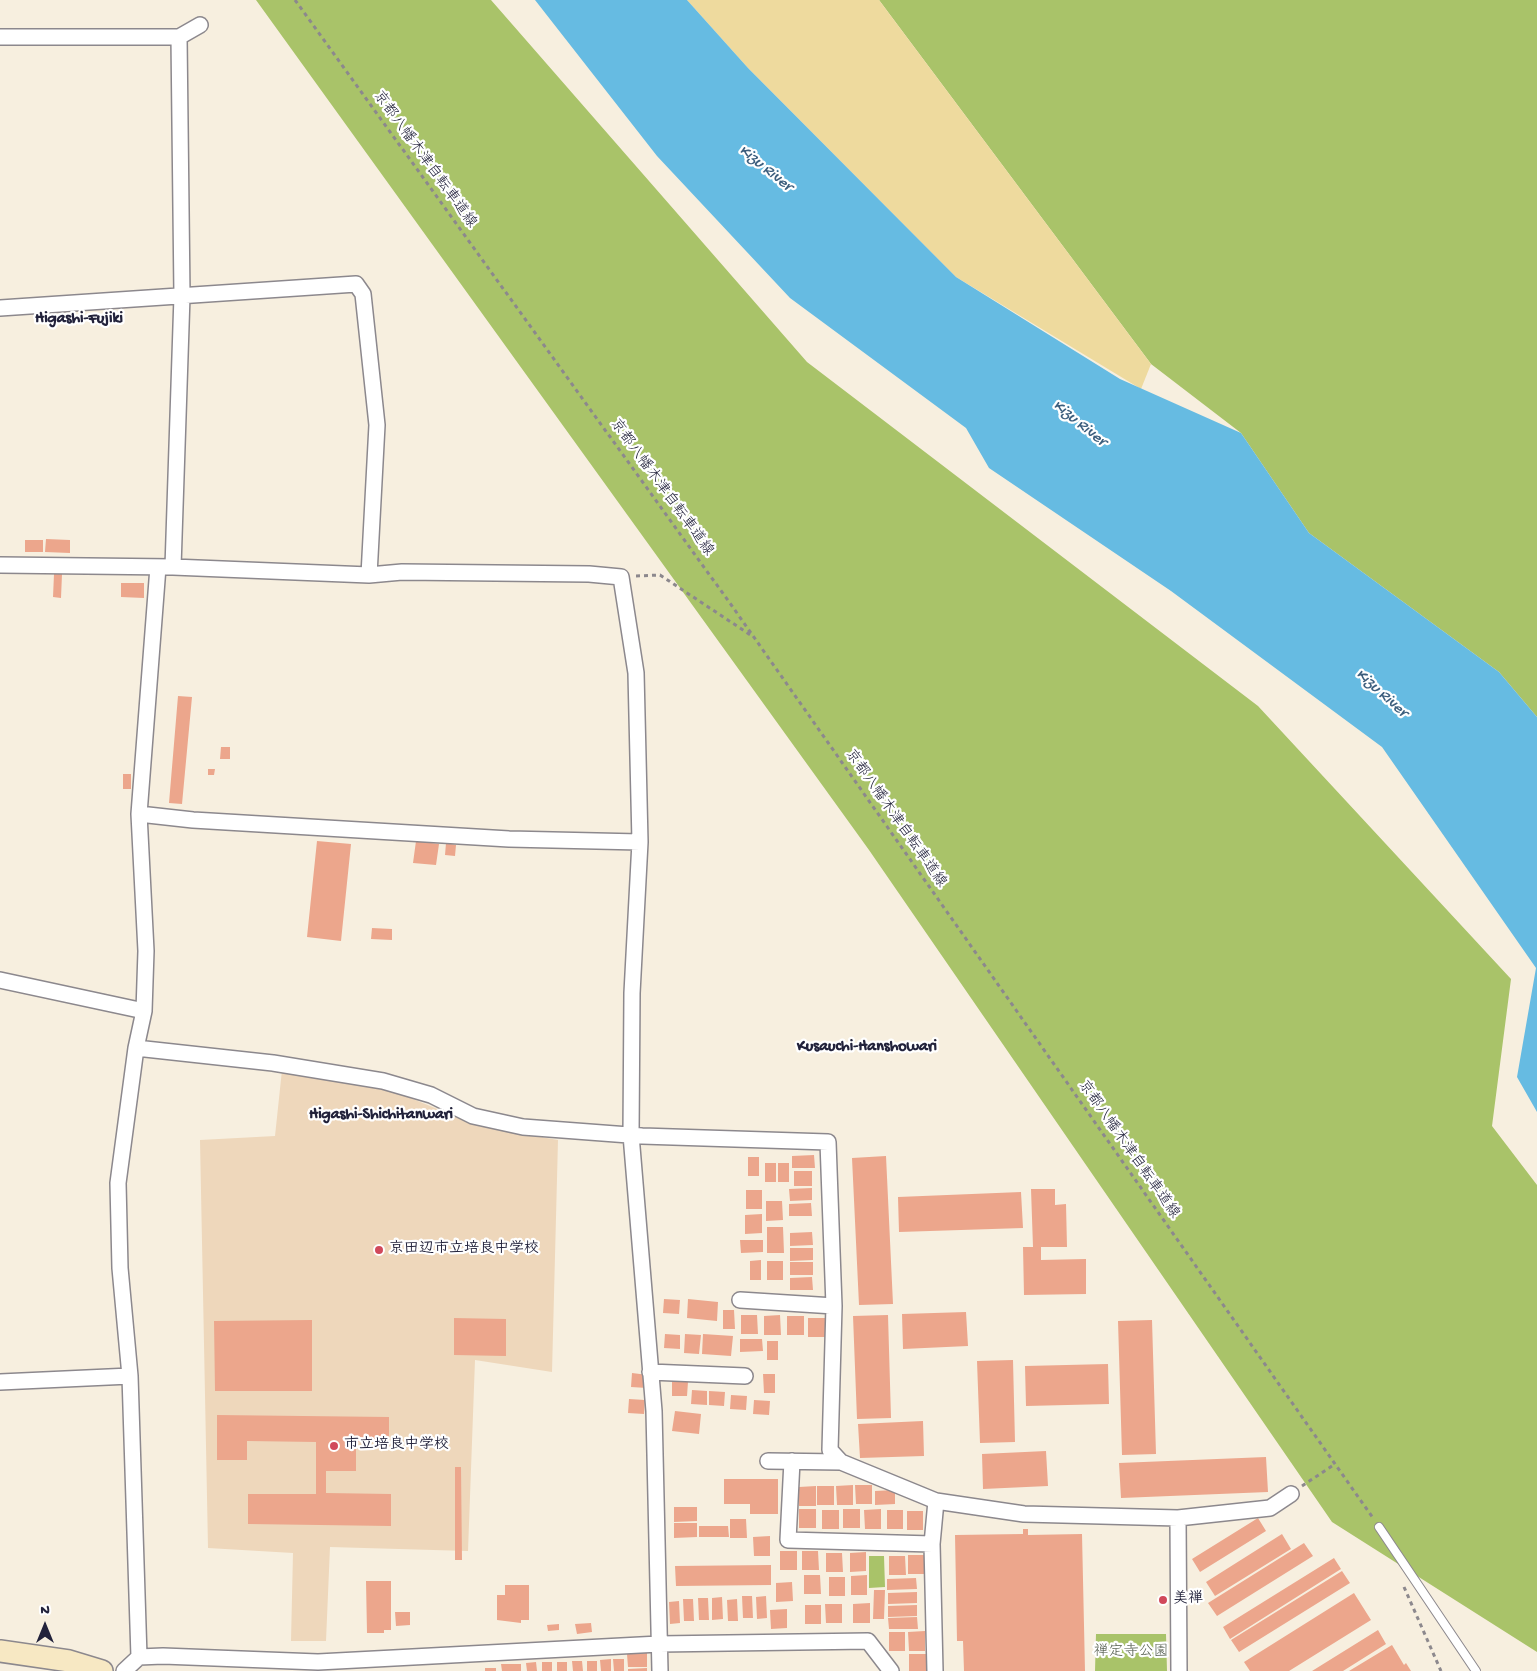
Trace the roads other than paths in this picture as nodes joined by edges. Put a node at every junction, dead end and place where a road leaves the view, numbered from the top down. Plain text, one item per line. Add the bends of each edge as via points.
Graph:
1 (200, 25) dead end
2 (0, 37) edge
3 (179, 37) junction
4 (182, 296) junction
5 (0, 308) edge
6 (0, 565) edge
7 (158, 566) junction
8 (173, 567) junction
9 (370, 575) junction
10 (139, 814) junction
11 (640, 842) junction
12 (0, 980) edge
13 (144, 1011) junction
14 (136, 1048) junction
15 (631, 1135) junction
16 (740, 1300) dead end
17 (834, 1306) junction
18 (650, 1372) junction
19 (130, 1376) junction
20 (744, 1376) dead end
21 (0, 1382) edge
22 (768, 1461) dead end
23 (792, 1461) junction
24 (841, 1462) junction
25 (1291, 1494) road end
26 (936, 1501) junction
27 (1178, 1518) junction
28 (1379, 1527) road end
29 (932, 1544) junction
30 (659, 1644) junction
31 (1, 1650) edge
32 (138, 1657) junction
33 (102, 1671) edge
34 (124, 1671) edge
35 (660, 1671) edge
36 (891, 1671) edge
37 (936, 1671) edge
38 (1179, 1671) edge
39 (1476, 1671) edge

1 - 3 street
2 - 3 street
3 - 4 street
4 - 5 street
4 - 8 street
4 - 9 street via 356,284 363,294 377,425
6 - 7 street
7 - 8 street
7 - 10 street
8 - 9 street
9 - 11 street via 402,572 621,576 636,674
10 - 11 street via 509,839
10 - 13 street via 146,951
11 - 15 street via 632,993
12 - 13 street
13 - 14 street
14 - 15 street via 272,1063 383,1081 431,1095 473,1116 524,1127
14 - 19 street via 118,1183 120,1268
15 - 17 street via 828,1142
15 - 18 street
16 - 17 street
17 - 24 street via 830,1450
18 - 20 street
18 - 30 street via 654,1412
19 - 21 street
19 - 32 street
22 - 23 street
23 - 24 street
23 - 29 street via 788,1540
24 - 26 street
25 - 27 street via 1270,1508
26 - 27 street via 1024,1514
26 - 29 street
27 - 38 street
28 - 39 lane
29 - 37 street
30 - 32 street via 318,1662
30 - 35 street
30 - 36 street via 868,1641
31 - 33 street via 69,1661
32 - 34 street

